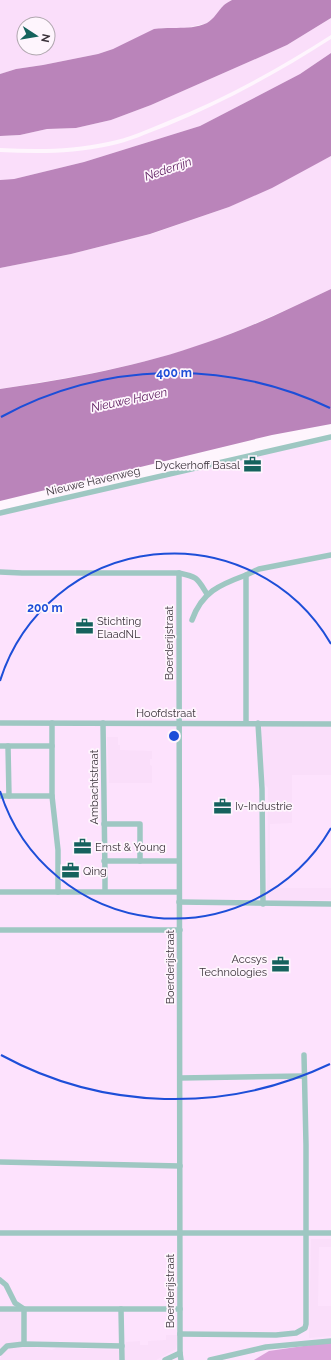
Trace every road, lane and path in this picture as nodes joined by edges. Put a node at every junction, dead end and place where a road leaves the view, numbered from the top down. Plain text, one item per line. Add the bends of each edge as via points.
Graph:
1 (331, 436) edge
2 (0, 513) edge
3 (331, 555) edge
4 (0, 572) edge
5 (179, 574) junction
6 (246, 575) junction
7 (207, 594) junction
8 (192, 620) dead end
9 (0, 723) edge
10 (52, 723) junction
11 (103, 723) junction
12 (246, 723) junction
13 (258, 723) junction
14 (180, 724) junction
15 (331, 724) edge
16 (0, 746) edge
17 (8, 746) junction
18 (52, 746) junction
19 (0, 796) edge
20 (9, 796) junction
21 (52, 796) junction
22 (104, 824) junction
23 (104, 861) junction
24 (140, 861) junction
25 (179, 861) junction
26 (105, 891) junction
27 (0, 892) edge
28 (58, 892) junction
29 (179, 892) junction
30 (180, 902) junction
31 (263, 904) junction
32 (331, 904) edge
33 (0, 930) edge
34 (180, 930) junction
35 (304, 1055) dead end
36 (304, 1076) junction
37 (180, 1078) junction
38 (0, 1162) edge
39 (180, 1166) junction
40 (305, 1232) junction
41 (0, 1233) edge
42 (180, 1233) junction
43 (331, 1233) edge
44 (0, 1280) edge
45 (0, 1309) edge
46 (24, 1309) junction
47 (121, 1309) junction
48 (180, 1309) junction
49 (180, 1334) junction
50 (331, 1341) edge
51 (24, 1344) junction
52 (122, 1346) junction
53 (0, 1353) edge
54 (180, 1353) junction
55 (122, 1360) edge
56 (165, 1360) edge
57 (181, 1360) edge
58 (210, 1360) edge

1 - 2 street, Nieuwe Havenweg
3 - 6 street via 259,569
4 - 5 street
5 - 7 street via 198,579
5 - 14 street, Boerderijstraat
6 - 7 street via 221,584
6 - 12 street
7 - 8 street
9 - 10 street, Hoofdstraat
10 - 11 street, Hoofdstraat
10 - 18 street
11 - 14 street, Hoofdstraat
11 - 22 street, Ambachtstraat
12 - 13 street, Hoofdstraat
12 - 14 street, Hoofdstraat
13 - 15 street, Hoofdstraat
13 - 31 street via 262,789
14 - 25 street, Boerderijstraat
16 - 17 street
17 - 18 street
17 - 20 street
18 - 21 street
19 - 20 street
20 - 21 street
21 - 28 street via 58,850
22 - 23 street, Ambachtstraat
22 - 24 street via 140,824
23 - 24 street
23 - 26 street, Ambachtstraat
24 - 25 street
25 - 29 street, Boerderijstraat
26 - 28 street
26 - 29 street
27 - 28 street
29 - 30 street, Boerderijstraat
30 - 31 street
30 - 34 street, Boerderijstraat
31 - 32 street
33 - 34 street
34 - 37 street, Boerderijstraat
35 - 36 street
36 - 37 street
36 - 40 street
37 - 39 street, Boerderijstraat
38 - 39 street
39 - 42 street, Boerderijstraat
40 - 42 street
40 - 43 street
40 - 49 street via 305,1328 296,1333 276,1335
41 - 42 street
42 - 48 street, Boerderijstraat
44 - 46 street via 6,1285 15,1303
45 - 46 street
46 - 47 street
46 - 51 street
47 - 48 street
47 - 52 street
48 - 49 street, Boerderijstraat
49 - 54 street, Boerderijstraat
50 - 58 street via 266,1347
51 - 52 street
51 - 53 street via 7,1346
52 - 55 street
54 - 56 street
54 - 57 street, Boerderijstraat

